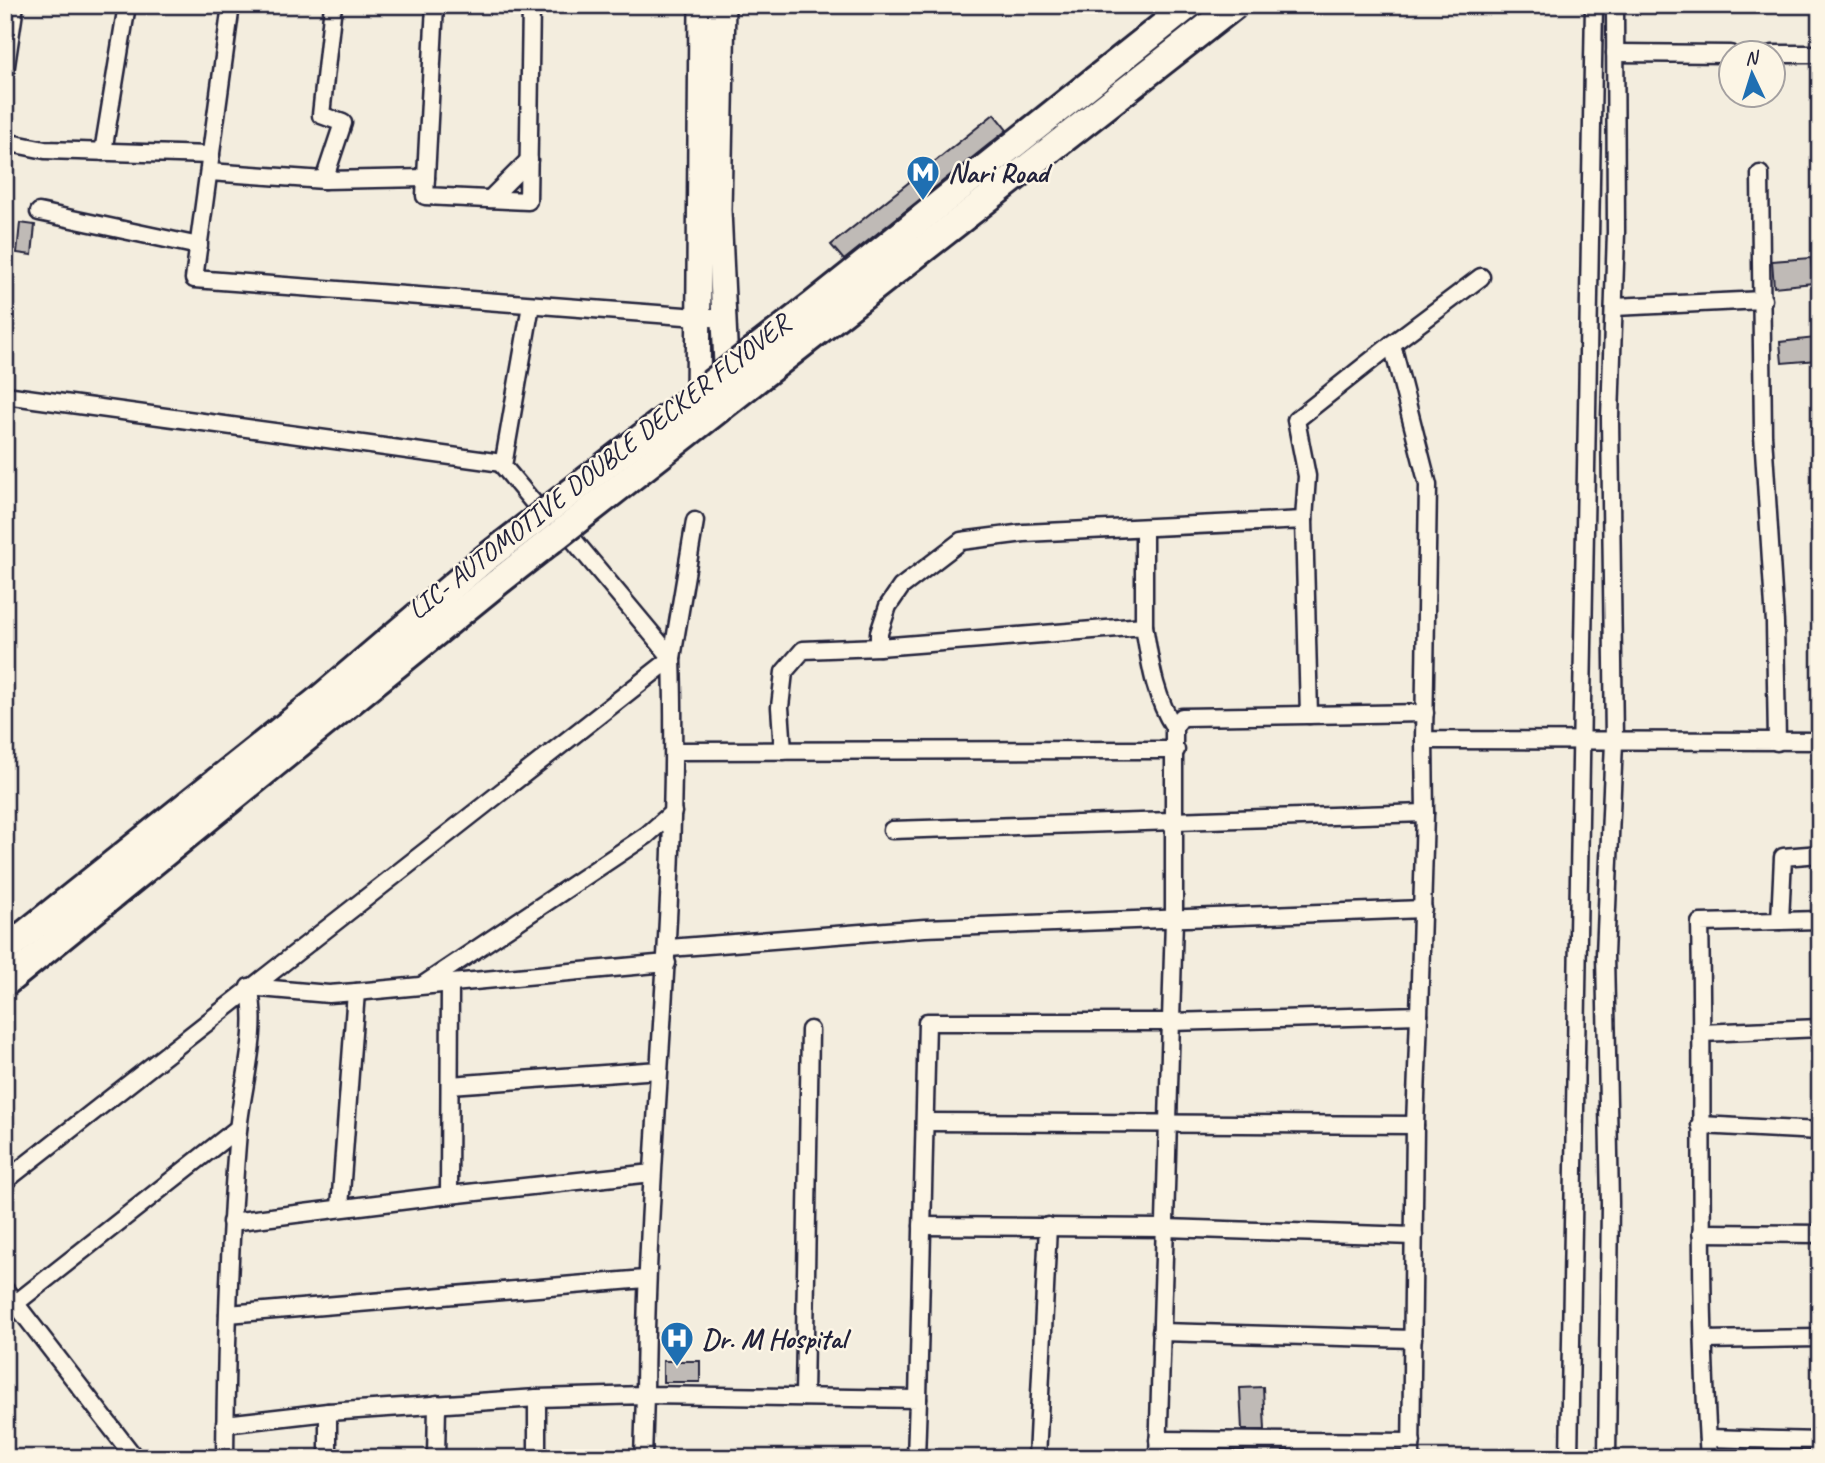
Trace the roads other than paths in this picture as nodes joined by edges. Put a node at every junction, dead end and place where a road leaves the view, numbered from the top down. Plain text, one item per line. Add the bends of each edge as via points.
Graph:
1 (15, 5) edge
2 (127, 5) edge
3 (231, 5) edge
4 (333, 5) edge
5 (435, 5) edge
6 (531, 5) edge
7 (701, 5) edge
8 (723, 5) edge
9 (1180, 5) edge
10 (1189, 5) edge
11 (1235, 5) edge
12 (1248, 5) edge
13 (1594, 5) edge
14 (1615, 5) edge
15 (1615, 53) junction
16 (1716, 54) edge
17 (1786, 54) edge
18 (1813, 54) dead end
19 (5, 72) edge
20 (5, 142) edge
21 (103, 152) junction
22 (211, 155) junction
23 (528, 160) junction
24 (209, 172) junction
25 (1760, 174) dead end
26 (426, 178) junction
27 (324, 180) junction
28 (490, 199) junction
29 (39, 212) dead end
30 (199, 246) junction
31 (1481, 277) dead end
32 (1763, 300) junction
33 (531, 306) junction
34 (1614, 307) junction
35 (698, 317) junction
36 (724, 319) junction
37 (1392, 344) junction
38 (726, 364) junction
39 (698, 385) junction
40 (5, 395) edge
41 (729, 412) junction
42 (697, 437) junction
43 (502, 463) junction
44 (538, 508) junction
45 (1304, 520) junction
46 (695, 521) dead end
47 (1144, 528) junction
48 (571, 537) junction
49 (1144, 626) junction
50 (879, 647) junction
51 (672, 658) junction
52 (1425, 713) junction
53 (1309, 715) junction
54 (1174, 727) junction
55 (1424, 740) junction
56 (1579, 741) junction
57 (1820, 741) edge
58 (1614, 742) junction
59 (1777, 742) junction
60 (1176, 750) junction
61 (675, 751) junction
62 (783, 751) junction
63 (673, 812) junction
64 (1425, 813) junction
65 (1175, 821) junction
66 (892, 830) dead end
67 (1820, 854) edge
68 (1607, 903) junction
69 (1578, 904) junction
70 (1423, 909) junction
71 (1174, 919) junction
72 (1820, 920) edge
73 (1780, 921) junction
74 (5, 936) edge
75 (5, 950) edge
76 (668, 955) junction
77 (5, 983) edge
78 (450, 985) junction
79 (249, 987) junction
80 (421, 987) junction
81 (356, 992) junction
82 (5, 996) edge
83 (1419, 1015) junction
84 (1170, 1021) junction
85 (1820, 1028) edge
86 (810, 1030) dead end
87 (1702, 1033) junction
88 (659, 1070) junction
89 (450, 1085) junction
90 (1167, 1121) junction
91 (925, 1122) junction
92 (1415, 1125) junction
93 (1700, 1125) junction
94 (239, 1128) junction
95 (1820, 1131) edge
96 (652, 1173) junction
97 (5, 1181) edge
98 (449, 1195) junction
99 (340, 1207) junction
100 (231, 1223) junction
101 (922, 1226) junction
102 (1048, 1226) junction
103 (1165, 1228) junction
104 (1701, 1233) junction
105 (1820, 1234) edge
106 (1414, 1236) junction
107 (645, 1279) junction
108 (10, 1296) edge
109 (228, 1314) junction
110 (1161, 1332) junction
111 (1820, 1338) edge
112 (1413, 1339) junction
113 (1704, 1340) junction
114 (645, 1395) junction
115 (804, 1397) junction
116 (537, 1398) junction
117 (918, 1399) junction
118 (437, 1404) junction
119 (328, 1412) junction
120 (225, 1424) junction
121 (1708, 1438) junction
122 (1158, 1440) junction
123 (1820, 1441) edge
124 (1412, 1450) edge
125 (135, 1458) edge
126 (225, 1458) edge
127 (328, 1458) edge
128 (436, 1458) edge
129 (537, 1458) edge
130 (643, 1458) edge
131 (916, 1458) edge
132 (1037, 1458) edge
133 (1158, 1458) edge
134 (1569, 1458) edge
135 (1607, 1458) edge
136 (1709, 1458) edge

1 - 19 street
2 - 21 street
3 - 22 street
4 - 27 street via 321,115 343,123
5 - 26 street
6 - 23 street
7 - 35 main road
8 - 36 main road via 719,210
9 - 38 main road
10 - 75 main road, LIC- AUTOMOTIVE DOUBLE DECKER FLYOVER, bridge via 481,562 321,698
11 - 77 main road, LIC- AUTOMOTIVE DOUBLE DECKER FLYOVER, bridge via 498,582
12 - 41 main road
13 - 56 street
14 - 15 street
15 - 16 street
15 - 34 street
17 - 18 street
20 - 21 street via 45,150
21 - 22 street
22 - 24 street
23 - 28 street
23 - 28 street via 528,201
24 - 27 street
24 - 30 street
25 - 32 street
26 - 27 street
26 - 28 street via 425,196
29 - 30 street
30 - 33 street via 194,279
31 - 37 street
32 - 34 street
32 - 59 street via 1763,435 1776,623
33 - 35 street
33 - 43 street
34 - 58 street via 1610,418
35 - 36 street
35 - 39 main road
36 - 38 main road
37 - 45 street via 1296,420 1307,476
37 - 52 street via 1428,485
38 - 39 main road
38 - 41 main road
39 - 42 main road
39 - 44 main road
40 - 43 street
41 - 42 main road
42 - 48 main road
43 - 44 street
44 - 48 street
44 - 74 main road
45 - 47 street
45 - 53 street
46 - 51 street
47 - 49 street
47 - 50 street via 1024,533 961,541 901,587 888,606
48 - 51 street
48 - 82 main road
49 - 50 street
49 - 54 street via 1155,685
50 - 62 street via 803,650 784,671 780,707
51 - 61 street
51 - 79 street
52 - 53 street
52 - 55 street
53 - 54 street via 1182,717
54 - 60 street
55 - 56 street
55 - 64 street
56 - 58 street
56 - 69 street
57 - 59 street
58 - 59 street
58 - 68 street
60 - 62 street
60 - 65 street
61 - 62 street
61 - 63 street
63 - 76 street
63 - 80 street via 647,835
64 - 65 street
64 - 70 street
65 - 66 street
65 - 71 street
67 - 73 street via 1783,857
68 - 69 street
68 - 135 street
69 - 134 street
70 - 71 street
70 - 83 street
71 - 76 street via 925,929
71 - 84 street
72 - 73 street
73 - 87 street via 1700,923
76 - 78 street
76 - 88 street
78 - 80 street
78 - 89 street
79 - 81 street
79 - 94 street via 254,1007
79 - 97 street
80 - 81 street
81 - 99 street
83 - 84 street
83 - 92 street
84 - 90 street
84 - 91 street via 927,1022
85 - 87 street
86 - 115 street
87 - 93 street
88 - 89 street
88 - 96 street
89 - 98 street
90 - 91 street
90 - 92 street
90 - 103 street
91 - 101 street
92 - 106 street
93 - 95 street
93 - 104 street
94 - 100 street
94 - 108 street
96 - 98 street
96 - 107 street
98 - 99 street
99 - 100 street
100 - 109 street
101 - 102 street
101 - 117 street
102 - 103 street
102 - 132 street
103 - 106 street
103 - 110 street
104 - 105 street
104 - 113 street
106 - 112 street
107 - 109 street
107 - 114 street
108 - 125 street
109 - 120 street
110 - 112 street
110 - 122 street
111 - 113 street
112 - 124 street
113 - 121 street
114 - 115 street
114 - 116 street
114 - 130 street
115 - 117 street
116 - 118 street
116 - 129 street
117 - 131 street
118 - 119 street
118 - 128 street
119 - 120 street
119 - 127 street
120 - 126 street
121 - 123 street
121 - 136 street
122 - 124 street
122 - 133 street

